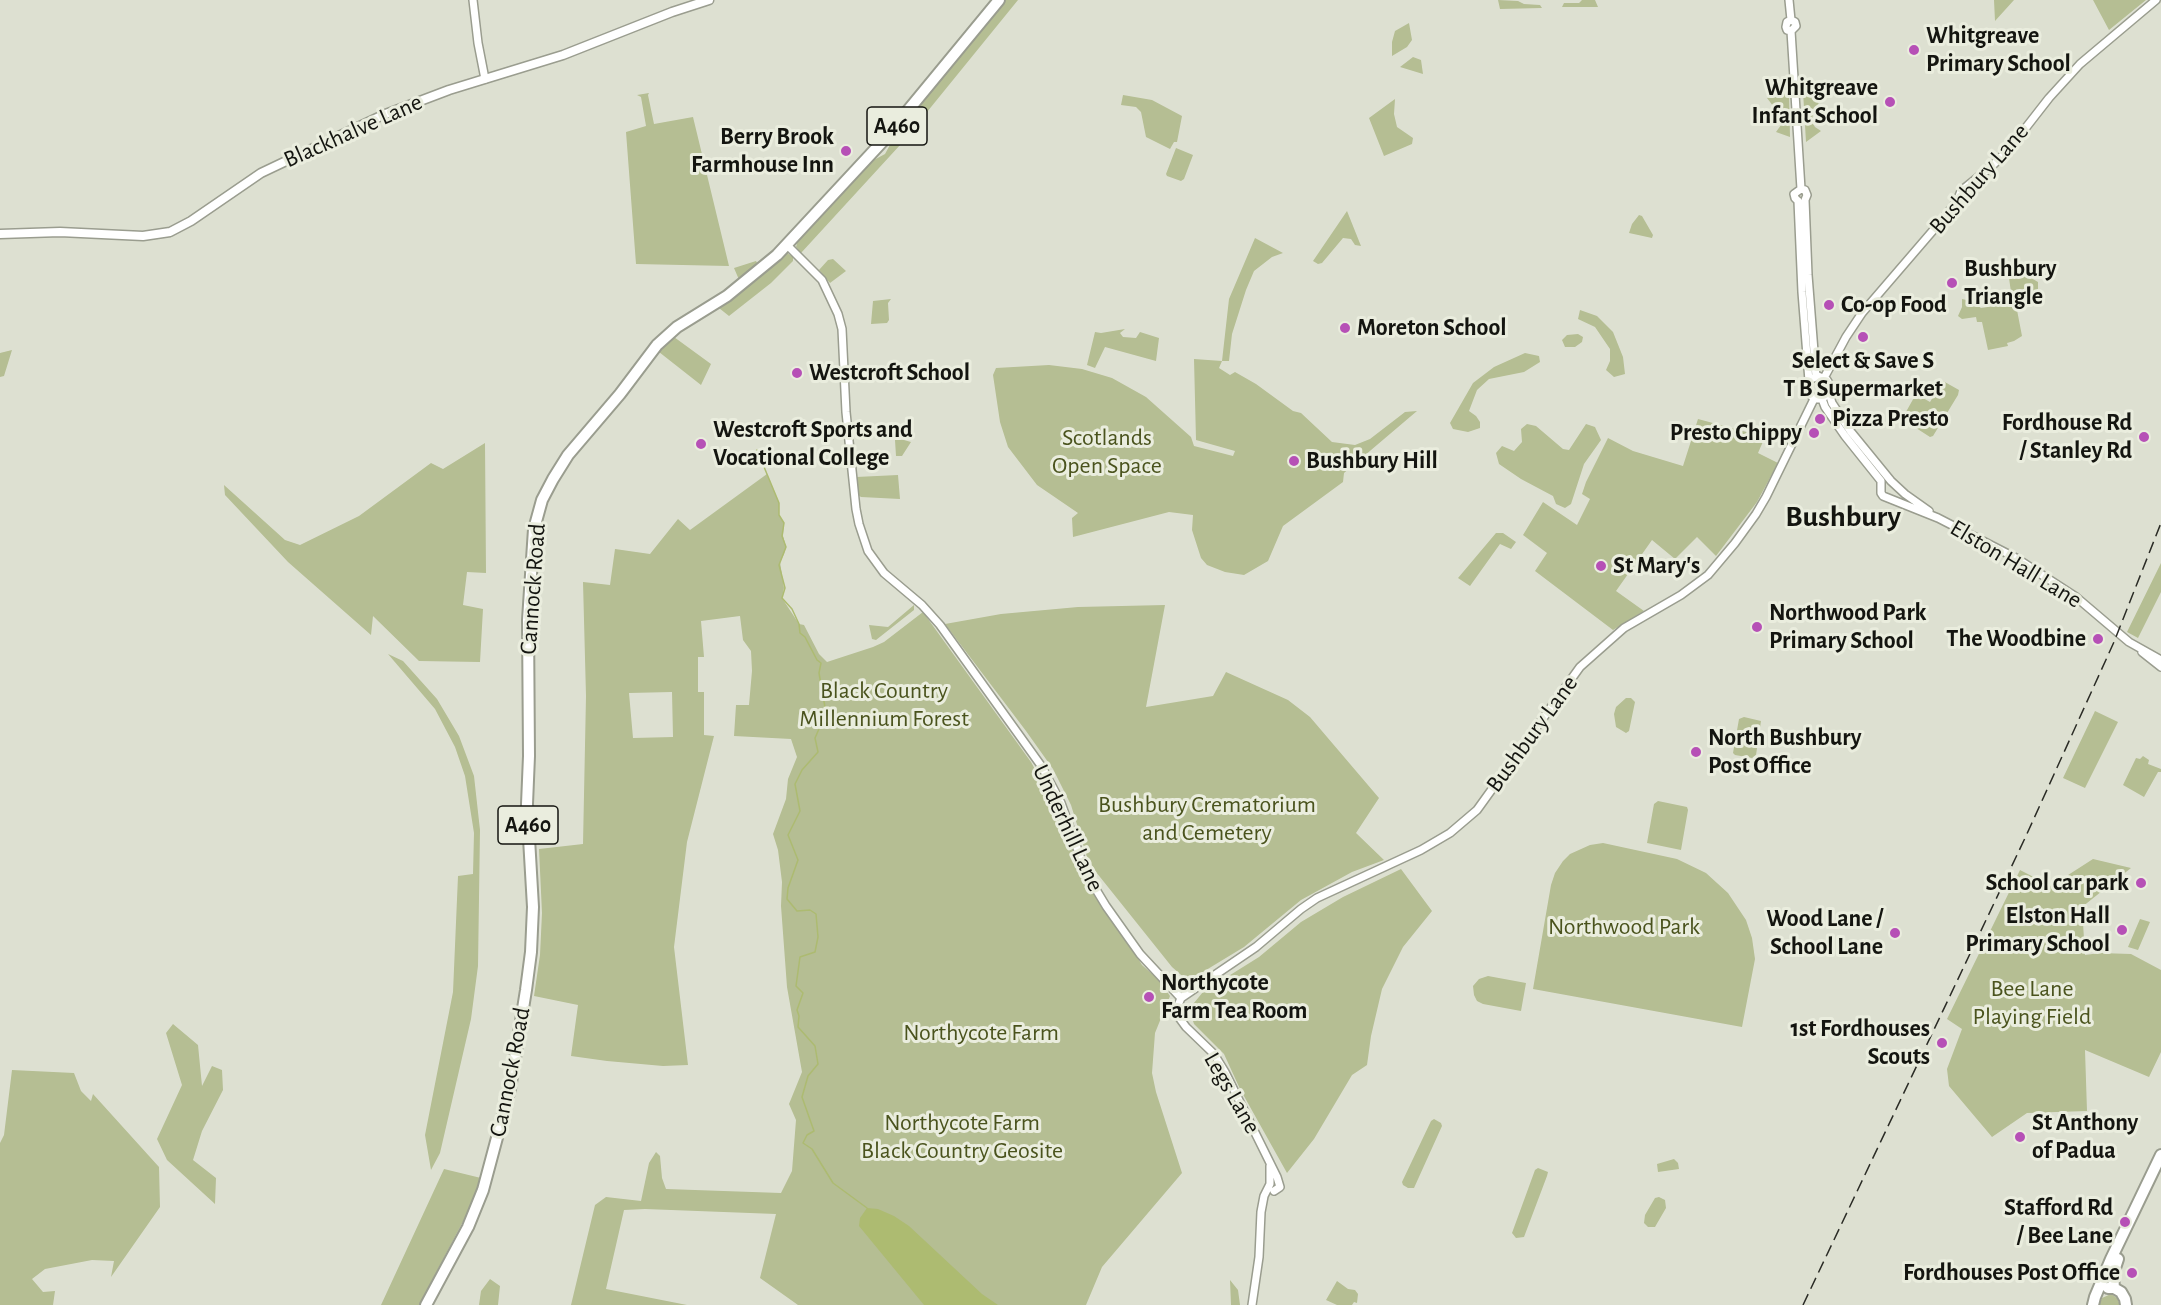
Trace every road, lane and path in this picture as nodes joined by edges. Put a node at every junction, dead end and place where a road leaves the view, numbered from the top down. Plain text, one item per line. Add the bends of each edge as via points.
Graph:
1 (473, 0) edge
2 (709, 0) edge
3 (999, 0) edge
4 (1790, 0) edge
5 (2156, 0) edge
6 (485, 79) junction
7 (0, 234) edge
8 (786, 244) junction
9 (1816, 378) junction
10 (1829, 393) junction
11 (1814, 399) junction
12 (1822, 399) junction
13 (1891, 480) junction
14 (1882, 485) junction
15 (1938, 518) junction
16 (2138, 647) junction
17 (2161, 660) edge
18 (2161, 667) edge
19 (1181, 998) junction
20 (2161, 1155) edge
21 (1270, 1161) junction
22 (2161, 1170) edge
23 (1271, 1187) junction
24 (2114, 1288) junction
25 (2097, 1293) junction
26 (2127, 1304) edge
27 (426, 1305) edge
28 (1252, 1305) edge
29 (2093, 1305) edge

1 - 6 street
2 - 6 main road, Blackhalve Lane via 563,55
3 - 8 highway, Cannock Road / A460 via 882,142
4 - 9 street via 1791,20 1796,26 1791,31 1801,189 1807,193 1802,201
5 - 9 street, Bushbury Lane via 2080,64 2010,148 1961,191 1942,220 1862,313
6 - 7 main road, Blackhalve Lane via 400,108 296,156 248,180 170,232 143,236 60,231
8 - 19 street, Underhill Lane via 822,280 838,314 856,509 868,551 884,573 940,625 1042,767 1061,803 1091,881 1140,954
8 - 27 highway, Cannock Road / A460 via 749,279 657,345 568,456 538,512 527,640 528,819 533,907 525,1000 510,1089 483,1190
9 - 10 street via 1830,385
9 - 11 street via 1807,391
10 - 12 street
10 - 13 street, Elston Hall Lane via 1851,432
11 - 12 street
11 - 19 street, Bushbury Lane via 1784,464 1736,543 1708,575 1624,628 1580,667 1477,810 1421,850 1317,898 1256,947
12 - 14 street, Elston Hall Lane
13 - 14 street
13 - 15 street, Elston Hall Lane
14 - 15 street, Elston Hall Lane via 1881,493 1886,498
15 - 16 street, Elston Hall Lane via 2042,573
16 - 17 street
16 - 18 street
19 - 21 street, Legs Lane via 1178,1016 1214,1054
20 - 25 highway
21 - 23 street, Legs Lane
21 - 23 street, Legs Lane via 1280,1187
22 - 24 highway via 2116,1263
23 - 28 street via 1262,1206
24 - 25 highway
24 - 26 highway
25 - 29 highway

